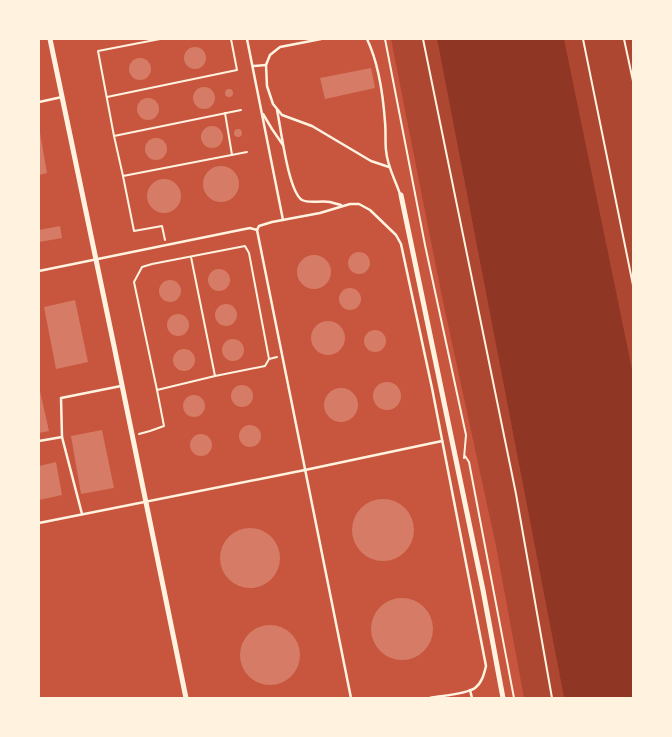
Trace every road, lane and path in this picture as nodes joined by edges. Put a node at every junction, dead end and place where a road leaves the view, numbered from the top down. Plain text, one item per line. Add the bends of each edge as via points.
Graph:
1 (50, 39) edge
2 (160, 39) edge
3 (231, 39) edge
4 (247, 39) edge
5 (322, 39) edge
6 (367, 39) edge
7 (385, 39) edge
8 (423, 39) edge
9 (583, 39) edge
10 (624, 39) edge
11 (266, 65) junction
12 (252, 66) junction
13 (633, 81) edge
14 (62, 97) junction
15 (107, 97) junction
16 (39, 102) edge
17 (277, 109) junction
18 (241, 110) dead end
19 (261, 111) junction
20 (225, 113) junction
21 (114, 136) junction
22 (284, 147) junction
23 (247, 152) dead end
24 (232, 155) junction
25 (389, 167) junction
26 (123, 176) junction
27 (401, 195) joint
28 (342, 206) junction
29 (283, 220) junction
30 (257, 230) junction
31 (166, 245) junction
32 (191, 257) junction
33 (96, 260) junction
34 (39, 271) edge
35 (633, 285) edge
36 (282, 356) junction
37 (269, 359) junction
38 (215, 376) junction
39 (122, 386) junction
40 (157, 390) junction
41 (132, 435) junction
42 (62, 437) junction
43 (39, 441) edge
44 (442, 441) junction
45 (464, 455) junction
46 (464, 464) dead end
47 (305, 470) junction
48 (146, 502) junction
49 (82, 514) junction
50 (39, 523) edge
51 (470, 690) junction
52 (186, 698) edge
53 (351, 698) edge
54 (430, 698) edge
55 (472, 698) edge
56 (503, 698) edge
57 (514, 698) edge
58 (552, 698) edge

1 - 14 street
2 - 15 path via 98,51
3 - 15 path via 237,70
4 - 12 lane
5 - 11 lane via 280,46 270,55
6 - 25 lane via 374,54 382,91
7 - 45 path via 466,435
8 - 58 path via 516,494
9 - 35 path
10 - 13 path
11 - 12 lane
11 - 17 lane via 267,86
12 - 19 lane
14 - 16 lane
14 - 33 street
15 - 21 path
17 - 22 lane
17 - 25 lane via 282,115 312,126 371,161
18 - 20 path
19 - 22 lane
19 - 29 lane
20 - 21 path
20 - 24 path
21 - 26 path
22 - 28 lane via 298,196 304,201
23 - 24 path
24 - 26 path
25 - 27 lane
26 - 31 path via 134,231 162,226
27 - 56 street
28 - 29 lane
28 - 44 lane via 364,206 396,235 401,244
29 - 30 lane via 259,226
30 - 31 lane via 250,228
30 - 36 lane
31 - 33 lane
32 - 37 path via 245,246 249,252
32 - 38 path
32 - 40 path via 142,267 134,282
33 - 34 lane
33 - 39 street
36 - 37 path
36 - 47 lane
37 - 38 path via 265,366
38 - 40 path
39 - 41 street
39 - 42 lane via 61,398
40 - 41 path via 164,426
41 - 48 street
42 - 43 lane
42 - 49 lane
44 - 47 lane
44 - 51 lane via 486,666 482,678
45 - 46 path
45 - 57 path via 470,462
47 - 48 lane
47 - 53 lane
48 - 49 lane
48 - 52 street
49 - 50 lane
51 - 54 lane
51 - 55 lane

